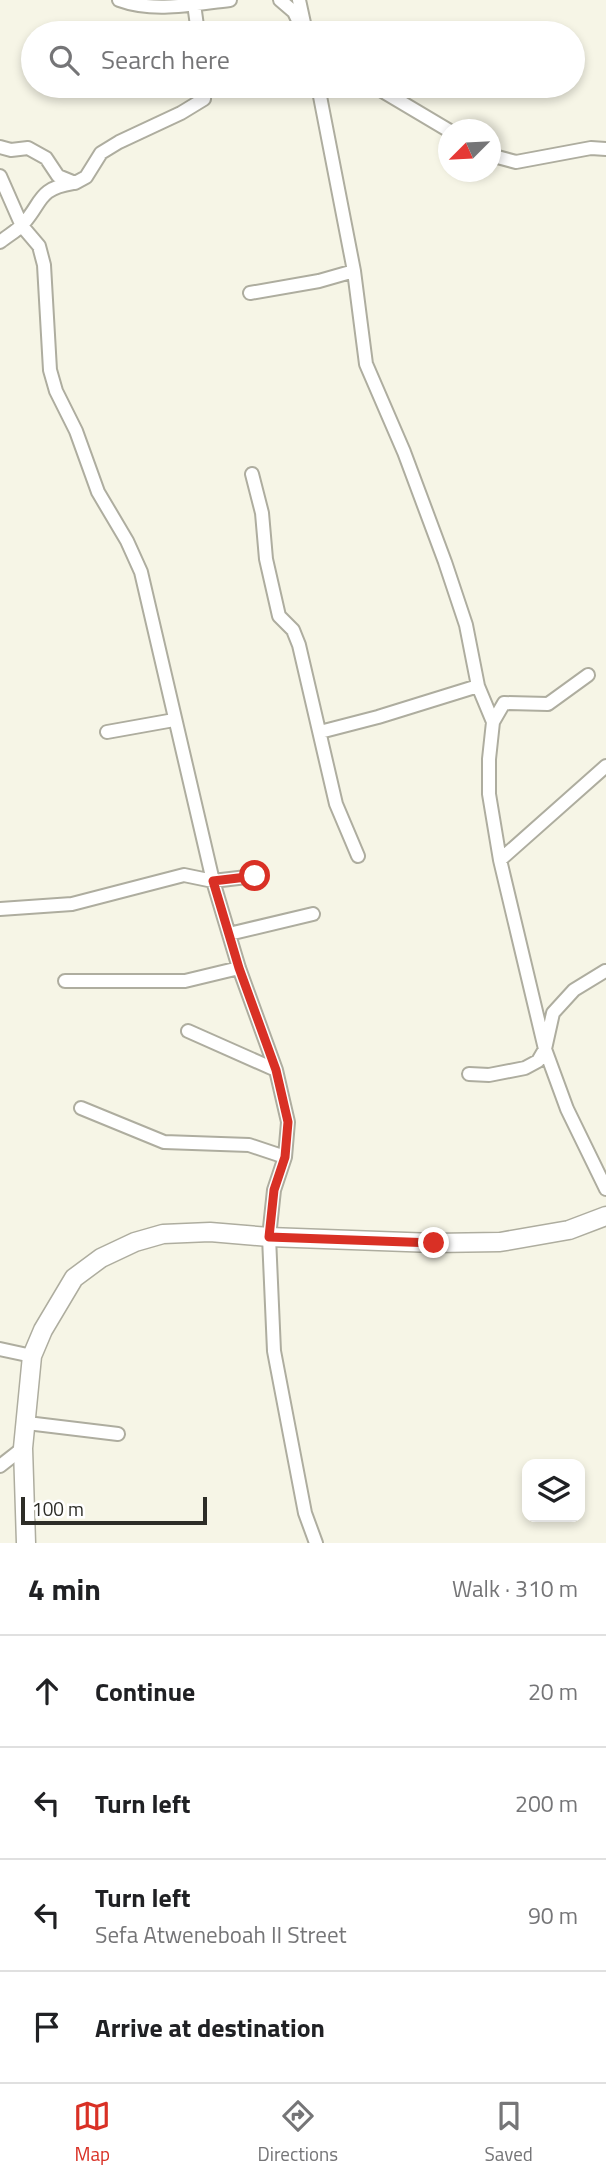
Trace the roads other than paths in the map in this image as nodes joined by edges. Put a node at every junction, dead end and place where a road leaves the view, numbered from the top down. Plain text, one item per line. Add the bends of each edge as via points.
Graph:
1 (120, 0) edge
2 (230, 0) edge
3 (280, 0) edge
4 (299, 0) edge
5 (194, 4) junction
6 (196, 21) edge
7 (299, 21) edge
8 (303, 21) edge
9 (204, 98) edge
10 (320, 98) edge
11 (394, 98) edge
12 (438, 124) edge
13 (0, 147) edge
14 (606, 149) edge
15 (501, 158) edge
16 (0, 176) edge
17 (75, 183) junction
18 (22, 226) junction
19 (0, 242) edge
20 (354, 271) junction
21 (250, 293) dead end
22 (252, 474) dead end
23 (588, 675) dead end
24 (478, 686) junction
25 (174, 720) junction
26 (493, 722) junction
27 (107, 732) dead end
28 (320, 732) junction
29 (606, 766) edge
30 (358, 856) dead end
31 (500, 860) junction
32 (255, 876) dead end
33 (213, 881) junction
34 (0, 909) edge
35 (313, 914) dead end
36 (229, 934) junction
37 (239, 968) junction
38 (605, 971) edge
39 (65, 981) dead end
40 (188, 1031) dead end
41 (545, 1049) junction
42 (276, 1070) junction
43 (469, 1074) dead end
44 (81, 1108) dead end
45 (285, 1157) junction
46 (606, 1189) edge
47 (606, 1216) edge
48 (269, 1237) junction
49 (0, 1349) edge
50 (32, 1356) junction
51 (27, 1423) junction
52 (118, 1434) dead end
53 (23, 1448) junction
54 (0, 1466) edge
55 (26, 1543) edge
56 (316, 1543) edge

1 - 5 street via 162,7
2 - 5 street
3 - 7 street
4 - 8 street
5 - 6 street
9 - 17 street via 173,118 118,142
10 - 20 street
11 - 12 street
13 - 17 street via 28,148 46,158 58,176
14 - 15 street via 516,162
16 - 18 street
17 - 18 street via 45,192
18 - 19 street
18 - 25 street via 39,246 44,265 50,370 56,391 98,492 141,572
20 - 21 street
20 - 24 street via 366,364 446,562 466,625
22 - 28 street via 279,616 293,630 299,645
23 - 26 street via 548,704 504,703
24 - 26 street
24 - 28 street
25 - 27 street
25 - 33 street
26 - 31 street via 489,794
28 - 30 street via 336,804
29 - 31 street
31 - 41 street
32 - 33 street
33 - 34 street via 184,875 72,904
33 - 36 street
35 - 36 street
36 - 37 street
37 - 39 street via 184,981
37 - 42 street
38 - 41 street via 574,990 553,1013
40 - 42 street
41 - 43 street via 538,1061 525,1068
41 - 46 street via 567,1109
42 - 45 street via 288,1122
44 - 45 street via 164,1142 248,1145
45 - 48 street via 274,1190
47 - 48 main road via 569,1230 500,1242
48 - 50 main road via 163,1234 101,1258 74,1279
48 - 56 street via 274,1350 305,1513
49 - 50 street
50 - 51 main road
51 - 52 street
51 - 53 main road
53 - 54 street
53 - 55 main road

